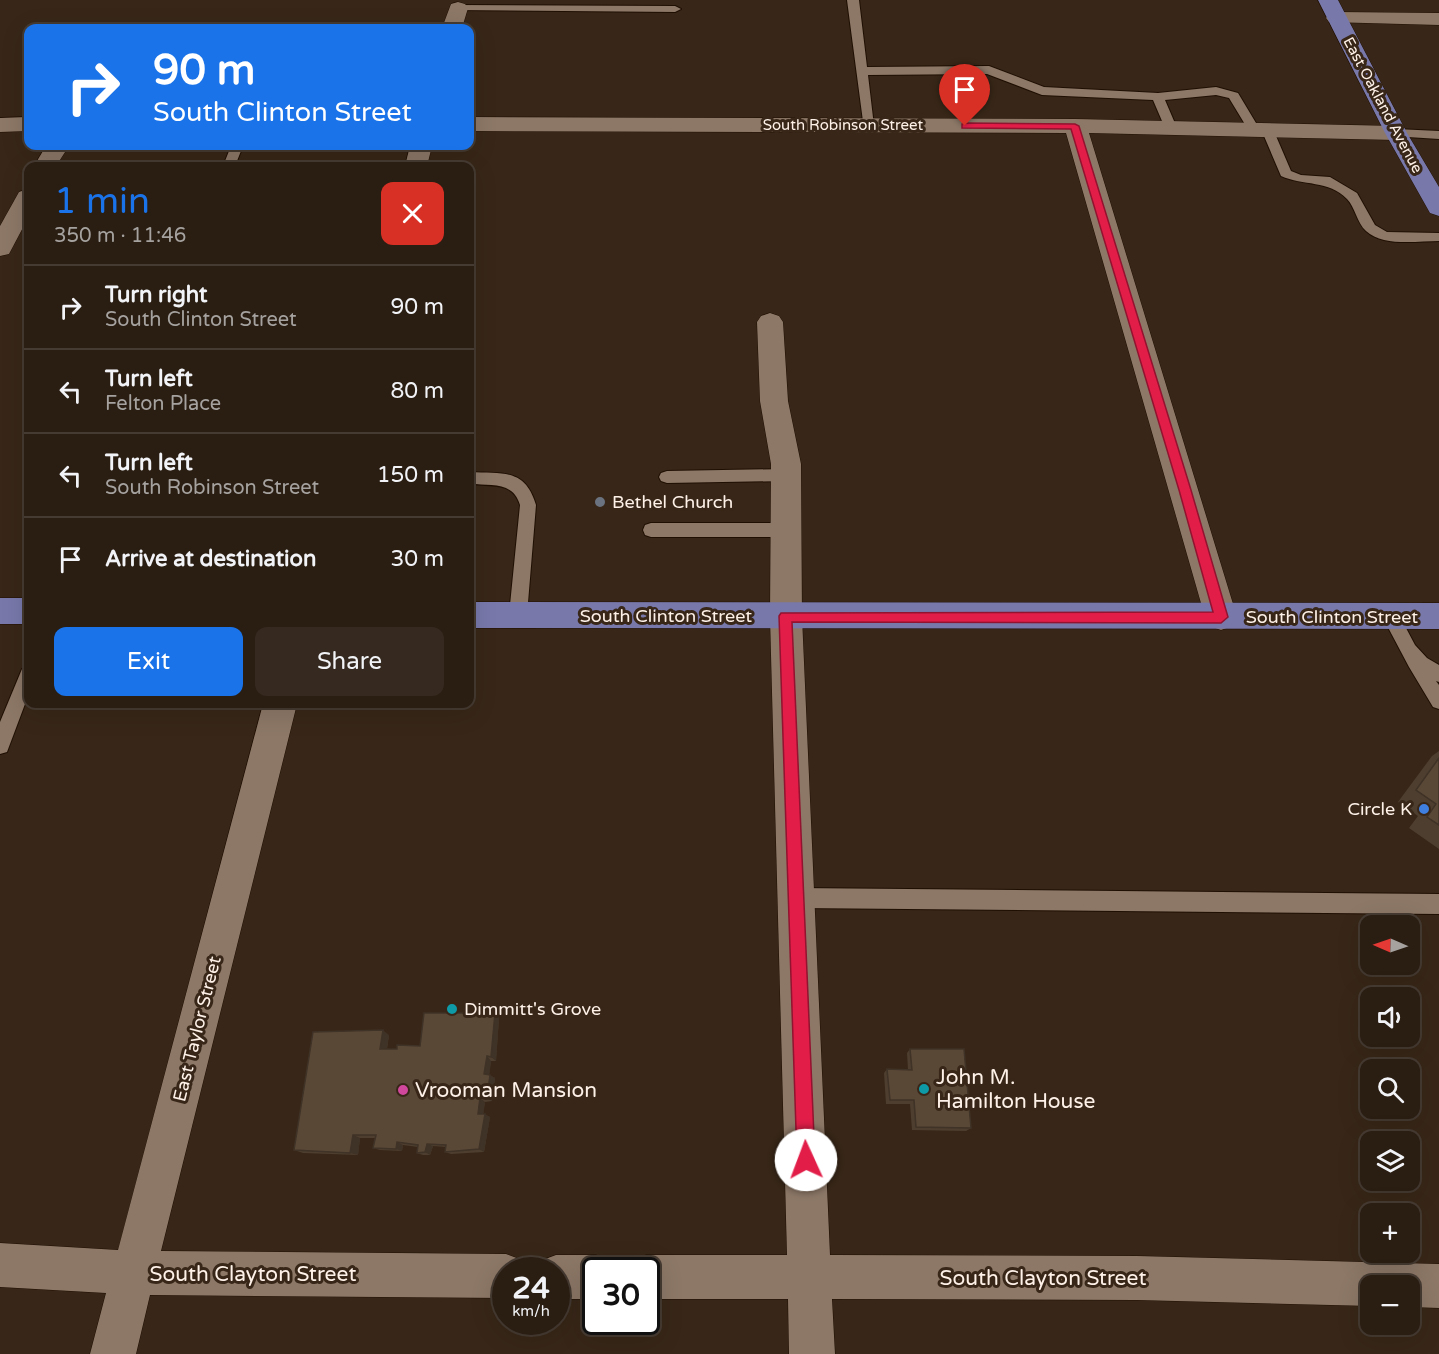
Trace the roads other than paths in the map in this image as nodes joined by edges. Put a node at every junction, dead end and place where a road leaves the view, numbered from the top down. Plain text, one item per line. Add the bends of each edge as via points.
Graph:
1 (503, 0) edge
2 (853, 0) edge
3 (458, 8) joint
4 (481, 8) junction
5 (675, 9) dead end
6 (1332, 9) edge
7 (1439, 19) edge
8 (453, 24) edge
9 (862, 71) junction
10 (1158, 97) junction
11 (24, 124) edge
12 (474, 124) edge
13 (0, 125) edge
14 (868, 126) junction
15 (1075, 126) junction
16 (1171, 128) junction
17 (1260, 128) junction
18 (1396, 133) junction
19 (1439, 135) edge
20 (24, 204) edge
21 (1439, 208) edge
22 (1439, 237) edge
23 (0, 249) edge
24 (770, 322) dead end
25 (786, 475) junction
26 (667, 477) dead end
27 (474, 478) edge
28 (651, 530) dead end
29 (786, 530) junction
30 (0, 611) edge
31 (24, 611) edge
32 (474, 615) edge
33 (518, 615) junction
34 (786, 616) junction
35 (1391, 616) junction
36 (1439, 616) edge
37 (1221, 617) junction
38 (1410, 655) junction
39 (1439, 674) edge
40 (24, 684) edge
41 (1439, 701) edge
42 (279, 708) edge
43 (0, 746) edge
44 (796, 898) junction
45 (1439, 904) edge
46 (0, 1265) edge
47 (134, 1273) junction
48 (492, 1276) edge
49 (660, 1277) edge
50 (811, 1279) junction
51 (1439, 1286) edge
52 (113, 1354) edge
53 (812, 1354) edge

1 - 4 lane
2 - 9 lane
3 - 4 lane
3 - 8 street
4 - 5 lane
6 - 7 street
6 - 18 main road, East Oakland Avenue
9 - 10 lane via 989,70 1042,91
9 - 14 lane
10 - 16 lane
10 - 17 lane via 1216,92 1234,96
11 - 13 street
12 - 14 street, South Robinson Street
14 - 15 street, South Robinson Street
15 - 16 street, South Robinson Street
15 - 37 street
16 - 17 street, South Robinson Street
17 - 18 street, South Robinson Street
17 - 22 lane via 1286,173 1299,179 1324,180 1352,195 1370,228 1385,236
18 - 19 lane
18 - 21 main road, East Oakland Avenue
20 - 23 street
24 - 25 street via 774,401
25 - 26 lane
25 - 29 street
27 - 33 lane via 510,481 525,491 528,505
28 - 29 lane
29 - 34 street
30 - 31 main road
32 - 33 main road, South Clinton Street
33 - 34 main road, South Clinton Street
34 - 37 main road, South Clinton Street
34 - 44 street
35 - 36 main road, South Clinton Street
35 - 37 main road, South Clinton Street
35 - 38 lane
38 - 39 lane
38 - 41 lane
40 - 43 lane
42 - 47 street, East Taylor Street
44 - 45 lane
44 - 50 street
46 - 47 street, South Clayton Street
47 - 48 street, South Clayton Street
47 - 52 street, East Taylor Street
49 - 50 street, South Clayton Street
50 - 51 street, South Clayton Street via 1137,1278
50 - 53 street

